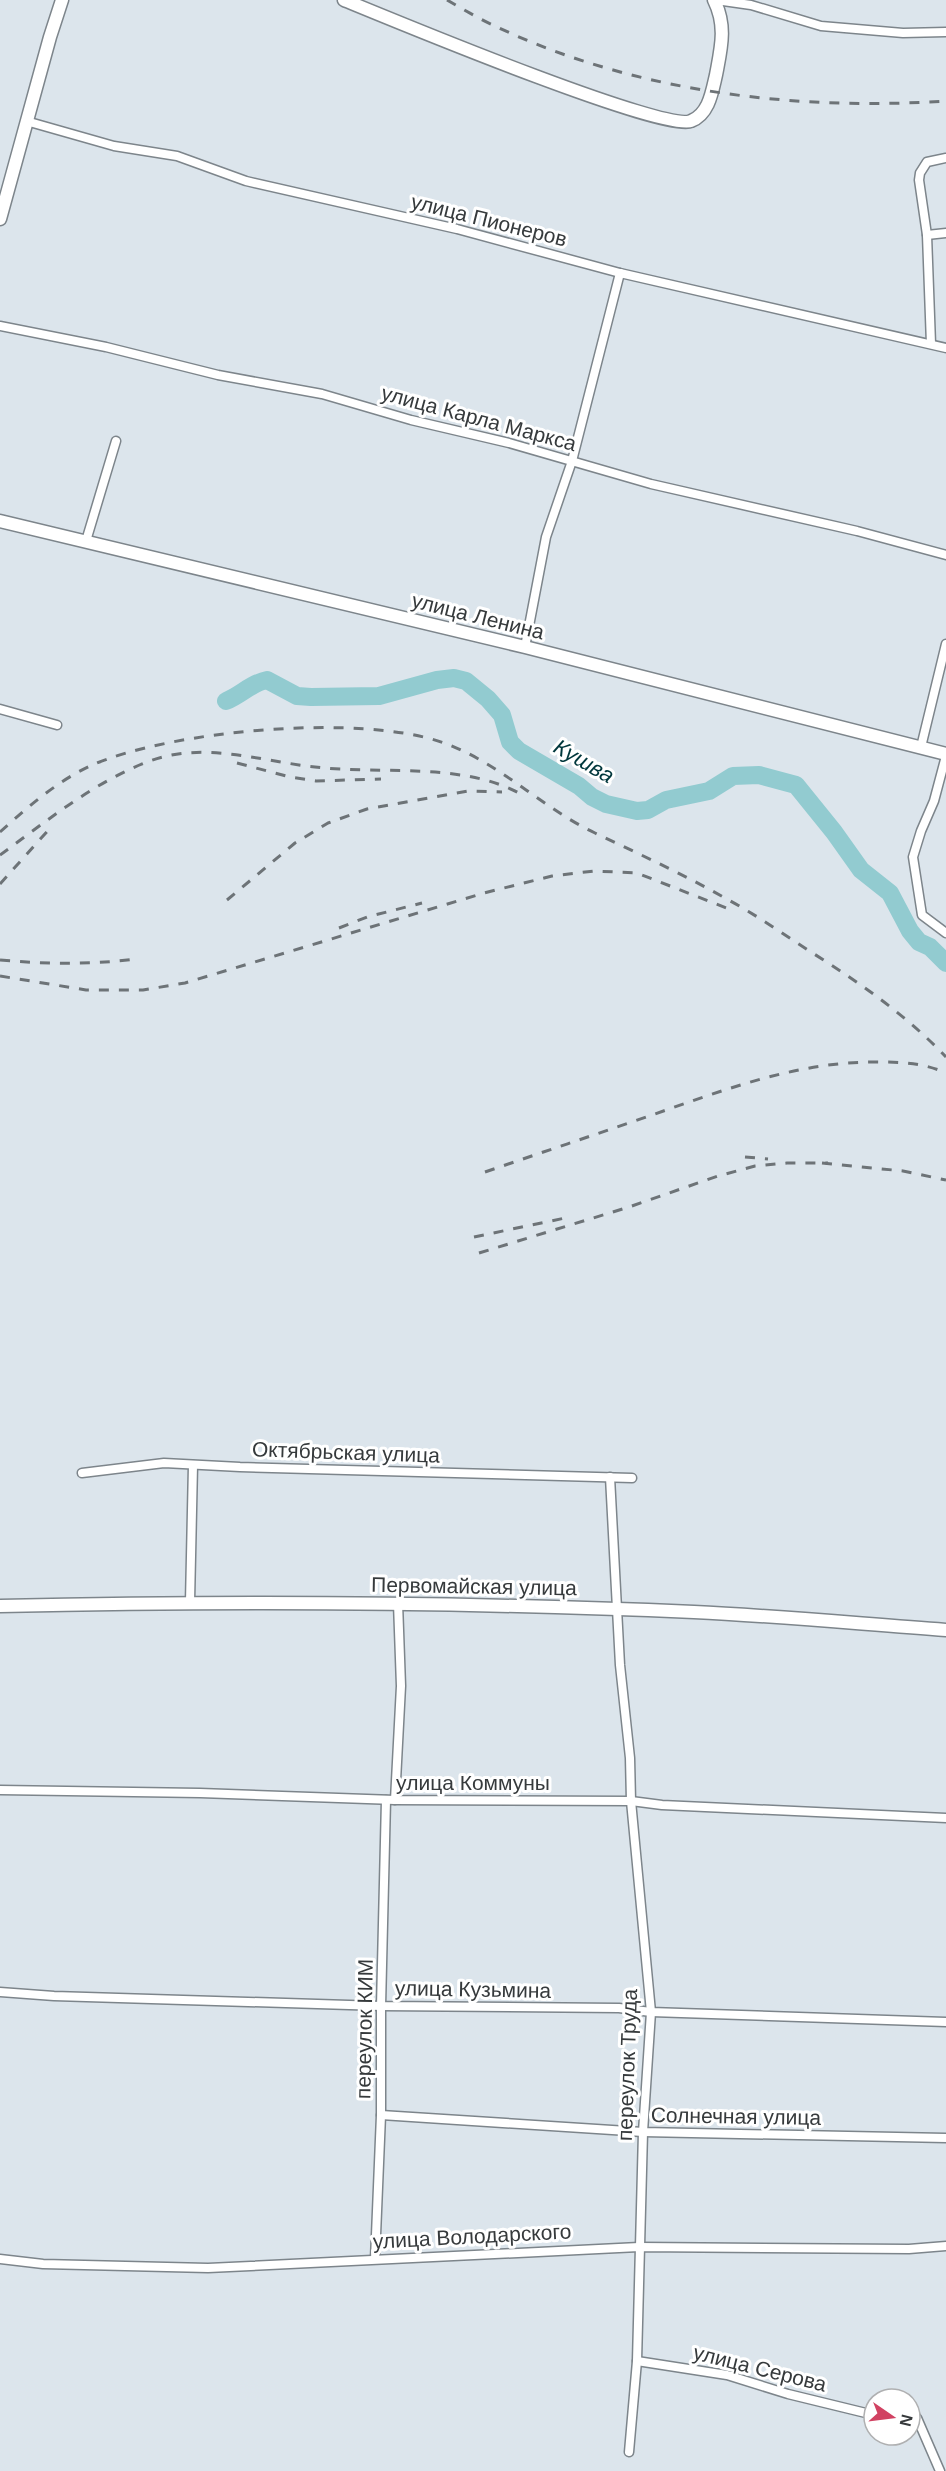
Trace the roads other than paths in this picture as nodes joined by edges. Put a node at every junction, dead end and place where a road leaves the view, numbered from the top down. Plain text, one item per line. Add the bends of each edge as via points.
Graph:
1 (62, 0) edge
2 (344, 0) edge
3 (715, 0) edge
4 (946, 32) edge
5 (26, 121) junction
6 (946, 158) edge
7 (0, 219) edge
8 (946, 233) edge
9 (927, 235) junction
10 (620, 273) junction
11 (0, 326) edge
12 (931, 344) junction
13 (946, 348) edge
14 (116, 441) dead end
15 (572, 461) junction
16 (0, 521) edge
17 (86, 541) junction
18 (946, 555) edge
19 (946, 644) edge
20 (525, 647) junction
21 (0, 709) edge
22 (57, 725) dead end
23 (921, 747) junction
24 (946, 755) edge
25 (946, 933) edge
26 (193, 1466) junction
27 (82, 1473) dead end
28 (610, 1477) junction
29 (632, 1478) dead end
30 (190, 1602) junction
31 (398, 1603) junction
32 (0, 1606) edge
33 (618, 1609) junction
34 (946, 1630) edge
35 (0, 1790) edge
36 (390, 1800) junction
37 (630, 1801) junction
38 (946, 1818) edge
39 (0, 1992) edge
40 (381, 2006) junction
41 (651, 2012) junction
42 (946, 2022) edge
43 (381, 2115) junction
44 (643, 2132) junction
45 (946, 2138) edge
46 (946, 2246) edge
47 (639, 2247) junction
48 (0, 2259) edge
49 (375, 2259) junction
50 (636, 2361) junction
51 (862, 2412) edge
52 (922, 2428) edge
53 (629, 2452) dead end
54 (940, 2471) edge

1 - 5 main road
2 - 3 main road via 488,58 676,123 699,116 713,91 723,40 721,14
3 - 4 street via 751,5 820,26 903,33
5 - 7 main road
5 - 10 street, улица Пионеров via 114,146 177,156 246,182 457,229
6 - 9 street via 927,162 920,173
8 - 9 street
9 - 12 street
10 - 12 street, улица Пионеров
10 - 15 street
11 - 15 street, улица Карла Маркса via 260,384 322,394
12 - 13 street, улица Пионеров
14 - 17 street
15 - 18 street, улица Карла Маркса via 651,484
15 - 20 street via 546,537
16 - 17 main road, улица Ленина
17 - 20 main road, улица Ленина
19 - 23 street
20 - 23 main road, улица Ленина
21 - 22 street
23 - 24 main road, улица Ленина
24 - 25 street via 913,857 922,915
26 - 27 street, Октябрьская улица via 164,1463
26 - 28 street, Октябрьская улица
26 - 30 street
28 - 29 street, Октябрьская улица
28 - 33 street, переулок Труда
30 - 31 main road, Первомайская улица
30 - 32 main road, Первомайская улица
31 - 33 main road, Первомайская улица
31 - 36 street, переулок КИМ via 400,1686
33 - 34 main road, Первомайская улица
33 - 37 street, переулок Труда
35 - 36 street, улица Коммуны
36 - 37 street, улица Коммуны
36 - 40 street, переулок КИМ
37 - 38 street, улица Коммуны
37 - 41 street, переулок Труда
39 - 40 street, улица Кузьмина
40 - 41 street, улица Кузьмина via 619,2008
40 - 43 street, переулок КИМ
41 - 42 street, улица Кузьмина
41 - 44 street, переулок Труда
43 - 44 street, Солнечная улица
43 - 49 street, переулок КИМ
44 - 45 street, Солнечная улица
44 - 47 street, переулок Труда
46 - 47 street, улица Володарского via 909,2250
47 - 49 street, улица Володарского
47 - 50 street, переулок Труда
48 - 49 street, улица Володарского via 43,2264 208,2268
50 - 51 street, улица Серова via 727,2375
50 - 53 street, переулок Труда
52 - 54 street

